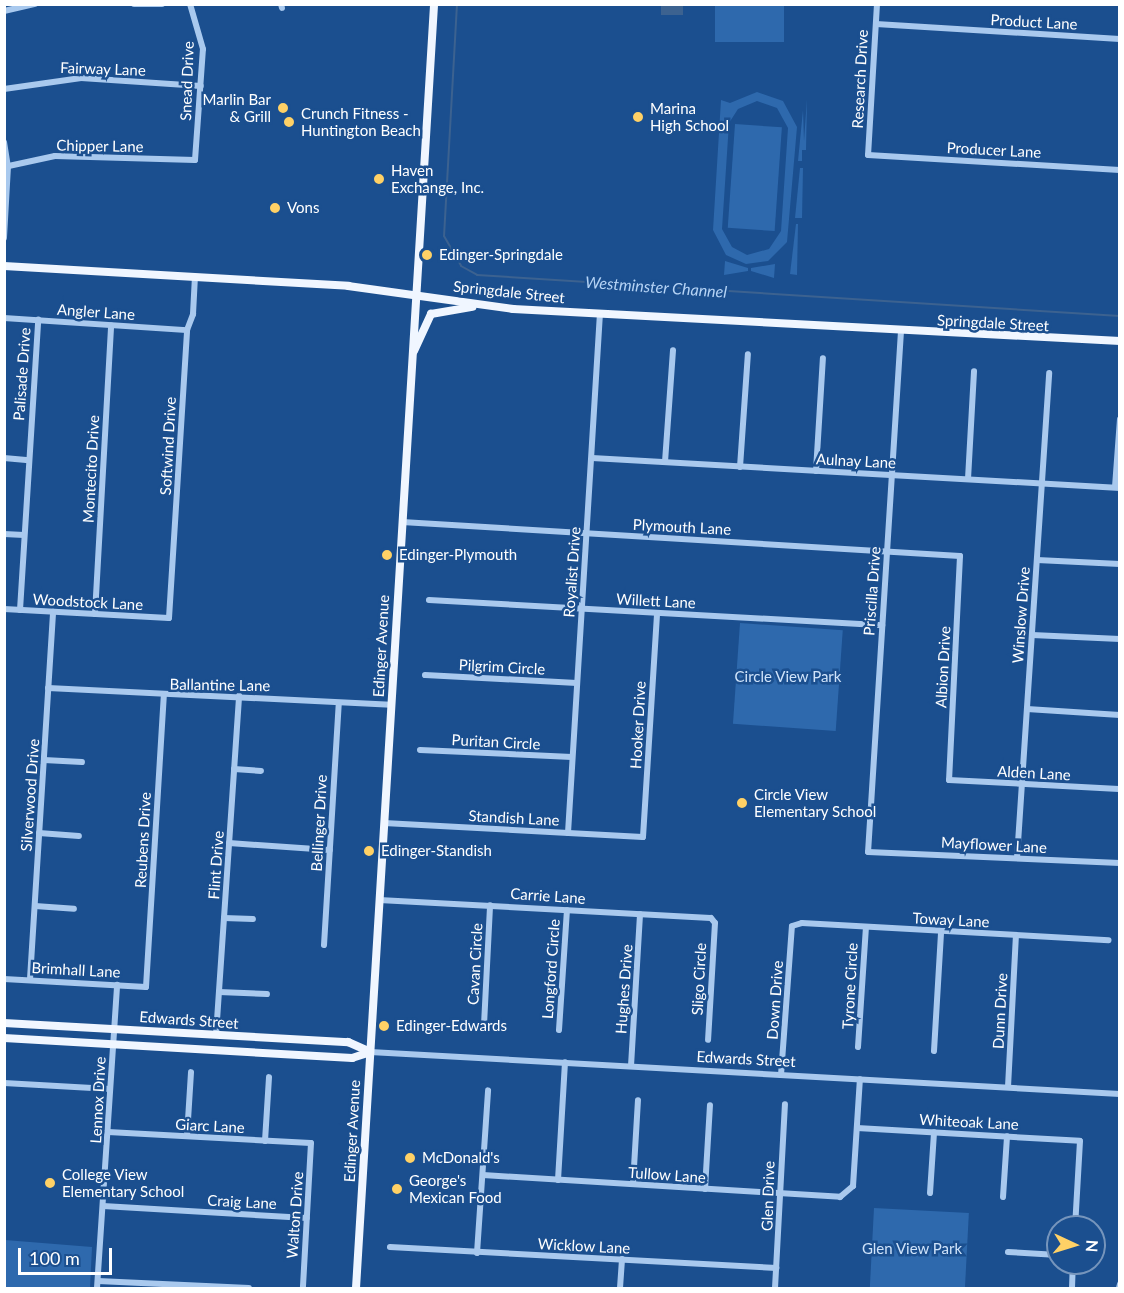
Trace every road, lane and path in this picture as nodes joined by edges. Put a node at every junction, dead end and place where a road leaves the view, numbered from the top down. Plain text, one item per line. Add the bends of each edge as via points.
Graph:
1 (35, 4) edge
2 (134, 4) edge
3 (162, 4) edge
4 (190, 4) edge
5 (434, 4) edge
6 (877, 4) edge
7 (4, 11) edge
8 (876, 24) junction
9 (1119, 39) edge
10 (201, 86) junction
11 (4, 89) edge
12 (4, 142) edge
13 (868, 155) joint
14 (195, 160) joint
15 (6, 166) edge
16 (1119, 170) edge
17 (4, 238) edge
18 (4, 266) edge
19 (195, 278) junction
20 (416, 293) junction
21 (482, 305) junction
22 (600, 313) junction
23 (4, 318) edge
24 (38, 320) junction
25 (111, 325) junction
26 (187, 330) junction
27 (901, 331) junction
28 (1106, 341) junction
29 (1119, 341) edge
30 (1119, 346) edge
31 (674, 350) dead end
32 (748, 354) dead end
33 (412, 355) junction
34 (823, 358) dead end
35 (974, 370) dead end
36 (1049, 373) dead end
37 (1119, 419) edge
38 (4, 458) edge
39 (592, 458) junction
40 (29, 460) junction
41 (665, 462) junction
42 (741, 467) junction
43 (816, 471) junction
44 (892, 475) junction
45 (968, 479) junction
46 (1042, 483) junction
47 (1117, 488) edge
48 (402, 522) junction
49 (587, 533) junction
50 (4, 534) edge
51 (24, 535) junction
52 (887, 551) junction
53 (960, 556) joint
54 (1037, 560) junction
55 (1119, 564) edge
56 (429, 600) dead end
57 (4, 609) edge
58 (582, 609) junction
59 (20, 610) junction
60 (53, 612) junction
61 (657, 613) junction
62 (95, 614) junction
63 (169, 618) joint
64 (882, 626) junction
65 (1032, 635) junction
66 (1119, 639) edge
67 (425, 675) dead end
68 (577, 683) junction
69 (48, 688) junction
70 (164, 696) junction
71 (239, 696) junction
72 (339, 703) junction
73 (391, 705) junction
74 (1027, 709) junction
75 (1119, 715) edge
76 (420, 750) dead end
77 (572, 757) junction
78 (44, 760) junction
79 (82, 762) dead end
80 (234, 769) junction
81 (261, 771) dead end
82 (949, 780) joint
83 (1022, 784) junction
84 (1119, 789) edge
85 (384, 823) junction
86 (39, 833) junction
87 (568, 833) junction
88 (79, 836) dead end
89 (643, 837) joint
90 (229, 843) junction
91 (330, 850) junction
92 (868, 852) joint
93 (1017, 858) junction
94 (1119, 863) edge
95 (379, 900) junction
96 (490, 905) junction
97 (35, 906) junction
98 (74, 909) dead end
99 (567, 910) junction
100 (640, 914) junction
101 (224, 918) junction
102 (253, 919) dead end
103 (714, 920) joint
104 (792, 926) joint
105 (866, 927) junction
106 (940, 932) junction
107 (1016, 935) junction
108 (1109, 940) dead end
109 (324, 945) dead end
110 (4, 979) edge
111 (30, 979) junction
112 (117, 985) junction
113 (146, 987) joint
114 (219, 992) junction
115 (267, 994) dead end
116 (4, 1023) edge
117 (484, 1025) dead end
118 (114, 1029) junction
119 (559, 1030) dead end
120 (216, 1035) junction
121 (4, 1038) edge
122 (708, 1040) dead end
123 (113, 1044) junction
124 (858, 1047) dead end
125 (934, 1051) dead end
126 (370, 1052) junction
127 (565, 1062) junction
128 (631, 1066) junction
129 (191, 1072) dead end
130 (781, 1075) junction
131 (269, 1077) dead end
132 (860, 1079) junction
133 (4, 1083) edge
134 (1008, 1087) junction
135 (110, 1089) junction
136 (488, 1090) dead end
137 (1119, 1094) edge
138 (638, 1100) dead end
139 (785, 1104) dead end
140 (710, 1105) dead end
141 (857, 1128) junction
142 (108, 1132) junction
143 (934, 1132) junction
144 (187, 1136) junction
145 (1006, 1136) junction
146 (266, 1141) junction
147 (312, 1143) joint
148 (483, 1175) junction
149 (558, 1180) junction
150 (633, 1184) junction
151 (705, 1189) junction
152 (930, 1193) dead end
153 (779, 1194) junction
154 (1003, 1197) dead end
155 (103, 1206) junction
156 (1076, 1215) edge
157 (307, 1218) junction
158 (390, 1247) dead end
159 (1008, 1252) dead end
160 (477, 1253) junction
161 (1046, 1254) edge
162 (622, 1259) junction
163 (776, 1268) junction
164 (98, 1281) junction
165 (97, 1288) edge
166 (249, 1288) edge
167 (303, 1288) edge
168 (356, 1288) edge
169 (620, 1288) edge
170 (775, 1288) edge

1 - 7 street
2 - 3 street
4 - 10 street, Snead Drive via 201,31
5 - 20 main road, Edinger Avenue
6 - 8 street, Research Drive
8 - 9 street, Product Lane
8 - 13 street, Research Drive
10 - 11 street, Fairway Lane via 81,78
10 - 14 street, Snead Drive
12 - 15 street
13 - 16 street, Producer Lane
14 - 15 street, Chipper Lane via 55,156
15 - 17 street
18 - 19 main road, Springdale Street
19 - 20 main road, Springdale Street
19 - 26 street, Softwind Drive via 193,314
20 - 21 main road, Springdale Street
20 - 33 main road, Edinger Avenue
21 - 22 main road, Springdale Street
21 - 33 main road via 431,314
22 - 27 main road, Springdale Street
22 - 39 street, Royalist Drive
23 - 24 street, Angler Lane
24 - 25 street, Angler Lane
24 - 40 street, Palisade Drive
25 - 26 street, Angler Lane
25 - 62 street, Montecito Drive
26 - 63 street, Softwind Drive
27 - 28 main road, Springdale Street
27 - 44 street, Priscilla Drive
28 - 29 main road, Springdale Street
28 - 30 main road
31 - 41 street
32 - 42 street
33 - 48 main road, Edinger Avenue
34 - 43 street
35 - 45 street
36 - 46 street, Winslow Drive
37 - 47 street
38 - 40 street
39 - 41 street, Aulnay Lane
39 - 49 street, Royalist Drive
40 - 51 street, Palisade Drive
41 - 42 street, Aulnay Lane
42 - 43 street, Aulnay Lane
43 - 44 street, Aulnay Lane
44 - 45 street, Aulnay Lane
44 - 52 street, Priscilla Drive
45 - 46 street, Aulnay Lane
46 - 47 street, Aulnay Lane
46 - 54 street, Winslow Drive
48 - 49 street, Plymouth Lane
48 - 73 main road, Edinger Avenue
49 - 52 street, Plymouth Lane
49 - 58 street, Royalist Drive
50 - 51 street
51 - 59 street, Palisade Drive
52 - 53 street, Plymouth Lane
52 - 64 street, Priscilla Drive
53 - 82 street, Albion Drive
54 - 55 street
54 - 65 street, Winslow Drive
56 - 58 street, Willett Lane
57 - 59 street, Woodstock Lane
58 - 61 street, Willett Lane
58 - 68 street, Royalist Drive
59 - 60 street, Woodstock Lane
60 - 62 street, Woodstock Lane
60 - 69 street, Silverwood Drive
61 - 64 street, Willett Lane
61 - 89 street, Hooker Drive
62 - 63 street, Woodstock Lane
64 - 92 street, Priscilla Drive
65 - 66 street
65 - 74 street, Winslow Drive
67 - 68 street, Pilgrim Circle
68 - 77 street, Royalist Drive
69 - 70 street, Ballantine Lane
69 - 78 street, Silverwood Drive
70 - 71 street, Ballantine Lane
70 - 113 street, Reubens Drive
71 - 72 street, Ballantine Lane
71 - 80 street, Flint Drive
72 - 73 street, Ballantine Lane
72 - 91 street, Bellinger Drive
73 - 85 main road, Edinger Avenue
74 - 75 street
74 - 83 street, Winslow Drive
76 - 77 street, Puritan Circle
77 - 87 street, Royalist Drive
78 - 79 street
78 - 86 street, Silverwood Drive
80 - 81 street
80 - 90 street, Flint Drive
82 - 83 street, Alden Lane
83 - 84 street, Alden Lane
83 - 93 street, Winslow Drive
85 - 87 street, Standish Lane
85 - 95 main road, Edinger Avenue
86 - 88 street
86 - 97 street, Silverwood Drive
87 - 89 street, Standish Lane
90 - 91 street
90 - 101 street, Flint Drive
91 - 109 street, Bellinger Drive
92 - 93 street, Mayflower Lane
93 - 94 street, Mayflower Lane
95 - 96 street, Carrie Lane
95 - 126 main road, Edinger Avenue
96 - 99 street, Carrie Lane
96 - 117 street, Cavan Circle
97 - 98 street
97 - 111 street, Silverwood Drive
99 - 100 street, Carrie Lane
99 - 119 street, Longford Circle
100 - 103 street, Carrie Lane
100 - 128 street, Hughes Drive
101 - 102 street
101 - 114 street, Flint Drive
103 - 122 street, Sligo Circle
104 - 105 street, Toway Lane via 802,923
104 - 130 street, Down Drive
105 - 106 street, Toway Lane
105 - 124 street, Tyrone Circle
106 - 107 street, Toway Lane
106 - 125 street
107 - 108 street, Toway Lane
107 - 134 street, Dunn Drive
110 - 111 street, Brimhall Lane
111 - 112 street, Brimhall Lane
112 - 113 street, Brimhall Lane
112 - 118 street, Lennox Drive
114 - 115 street
114 - 120 street, Flint Drive
116 - 118 main road, Edwards Street
118 - 120 main road, Edwards Street
118 - 123 street, Lennox Drive
120 - 126 main road, Edwards Street via 348,1042
121 - 123 main road, Edwards Street
123 - 126 main road, Edwards Street via 352,1058
123 - 135 street, Lennox Drive
126 - 127 street, Edwards Street
126 - 168 main road, Edinger Avenue
127 - 128 street, Edwards Street
127 - 149 street
128 - 130 street, Edwards Street
129 - 144 street
130 - 132 street, Edwards Street
131 - 146 street
132 - 134 street, Edwards Street
132 - 141 street
133 - 135 street
134 - 137 street, Edwards Street
135 - 142 street, Lennox Drive
136 - 148 street
138 - 150 street
139 - 153 street, Glen Drive
140 - 151 street
141 - 143 street, Whiteoak Lane
141 - 153 street, Tullow Lane via 853,1186 849,1194
142 - 144 street, Giarc Lane
142 - 155 street, Lennox Drive
143 - 145 street, Whiteoak Lane
143 - 152 street
144 - 146 street, Giarc Lane
145 - 154 street
145 - 156 street, Whiteoak Lane via 1080,1141
146 - 147 street, Giarc Lane
147 - 157 street, Walton Drive
148 - 149 street, Tullow Lane
148 - 160 street
149 - 150 street, Tullow Lane
150 - 151 street, Tullow Lane
151 - 153 street, Tullow Lane
153 - 163 street, Glen Drive
155 - 157 street, Craig Lane
155 - 164 street, Lennox Drive
157 - 167 street, Walton Drive
158 - 160 street, Wicklow Lane
159 - 161 street
160 - 162 street, Wicklow Lane
162 - 163 street, Wicklow Lane
162 - 169 street
163 - 170 street, Glen Drive
164 - 165 street, Lennox Drive
164 - 166 street

